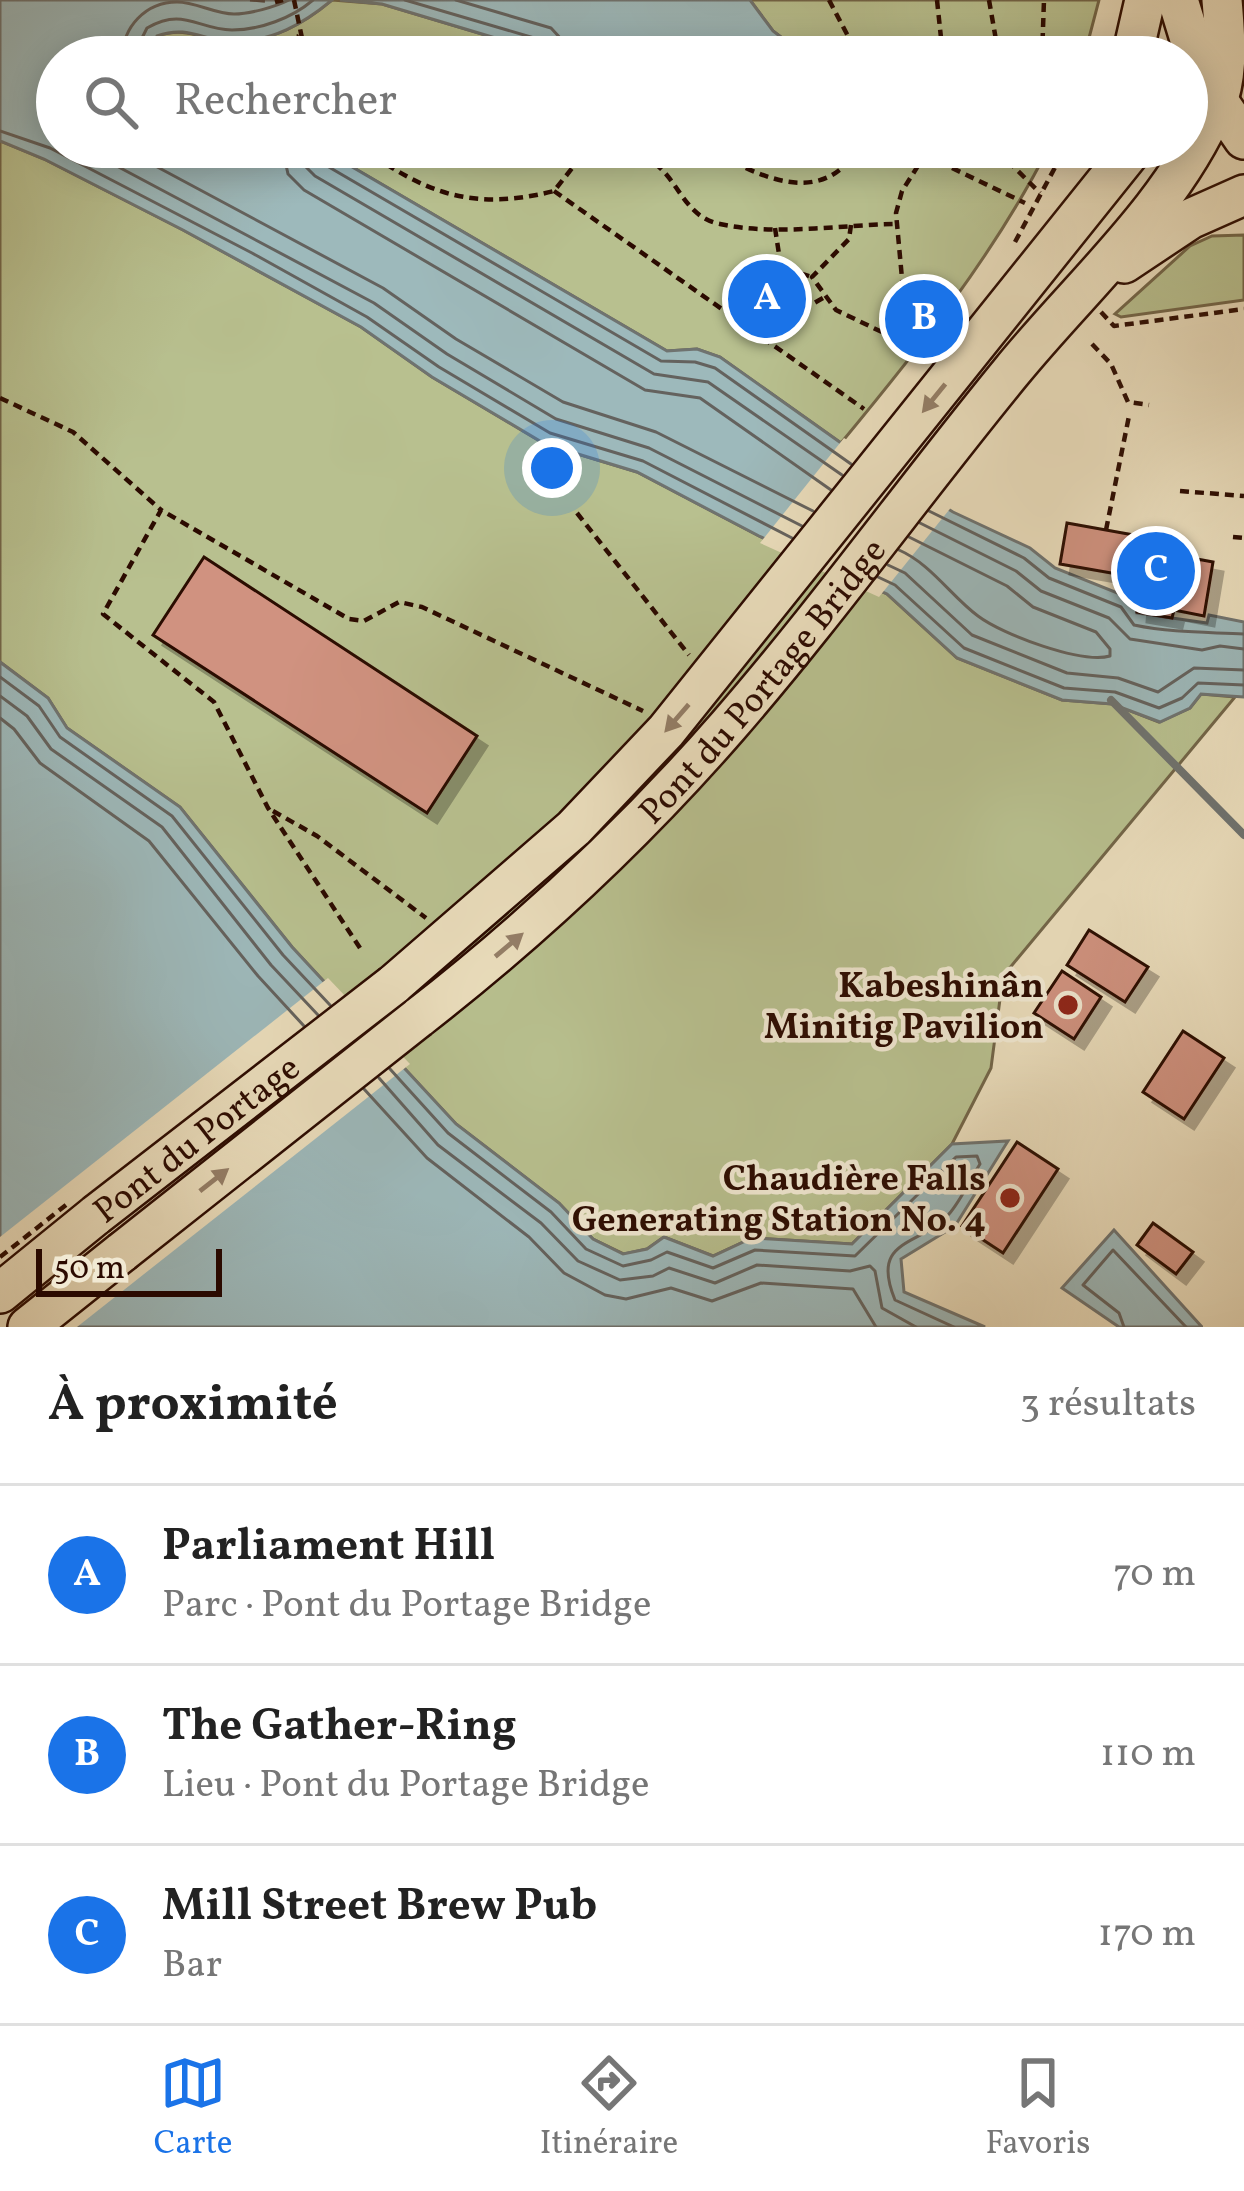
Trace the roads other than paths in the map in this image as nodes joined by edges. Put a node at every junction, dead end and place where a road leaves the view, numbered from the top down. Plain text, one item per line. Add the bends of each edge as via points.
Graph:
1 (1145, 0) edge
2 (1178, 0) edge
3 (1222, 0) edge
4 (1137, 36) edge
5 (1187, 36) edge
6 (1216, 107) edge
7 (1244, 140) edge
8 (1089, 168) edge
9 (1113, 168) edge
10 (1183, 168) edge
11 (1244, 195) edge
12 (1021, 262) junction
13 (1084, 309) junction
14 (393, 985) joint
15 (418, 1018) joint
16 (0, 1293) edge
17 (28, 1327) edge

1 - 4 main road
2 - 5 main road
3 - 6 main road
6 - 7 main road
8 - 12 main road
9 - 12 main road
10 - 13 main road
11 - 13 main road via 1168,231
12 -> 14 main road, Pont du Portage Bridge via 666,731 574,828
15 -> 13 main road, Pont du Portage Bridge via 556,905 677,782
14 - 16 main road, Pont du Portage, bridge
17 -> 15 main road, Pont du Portage, bridge

